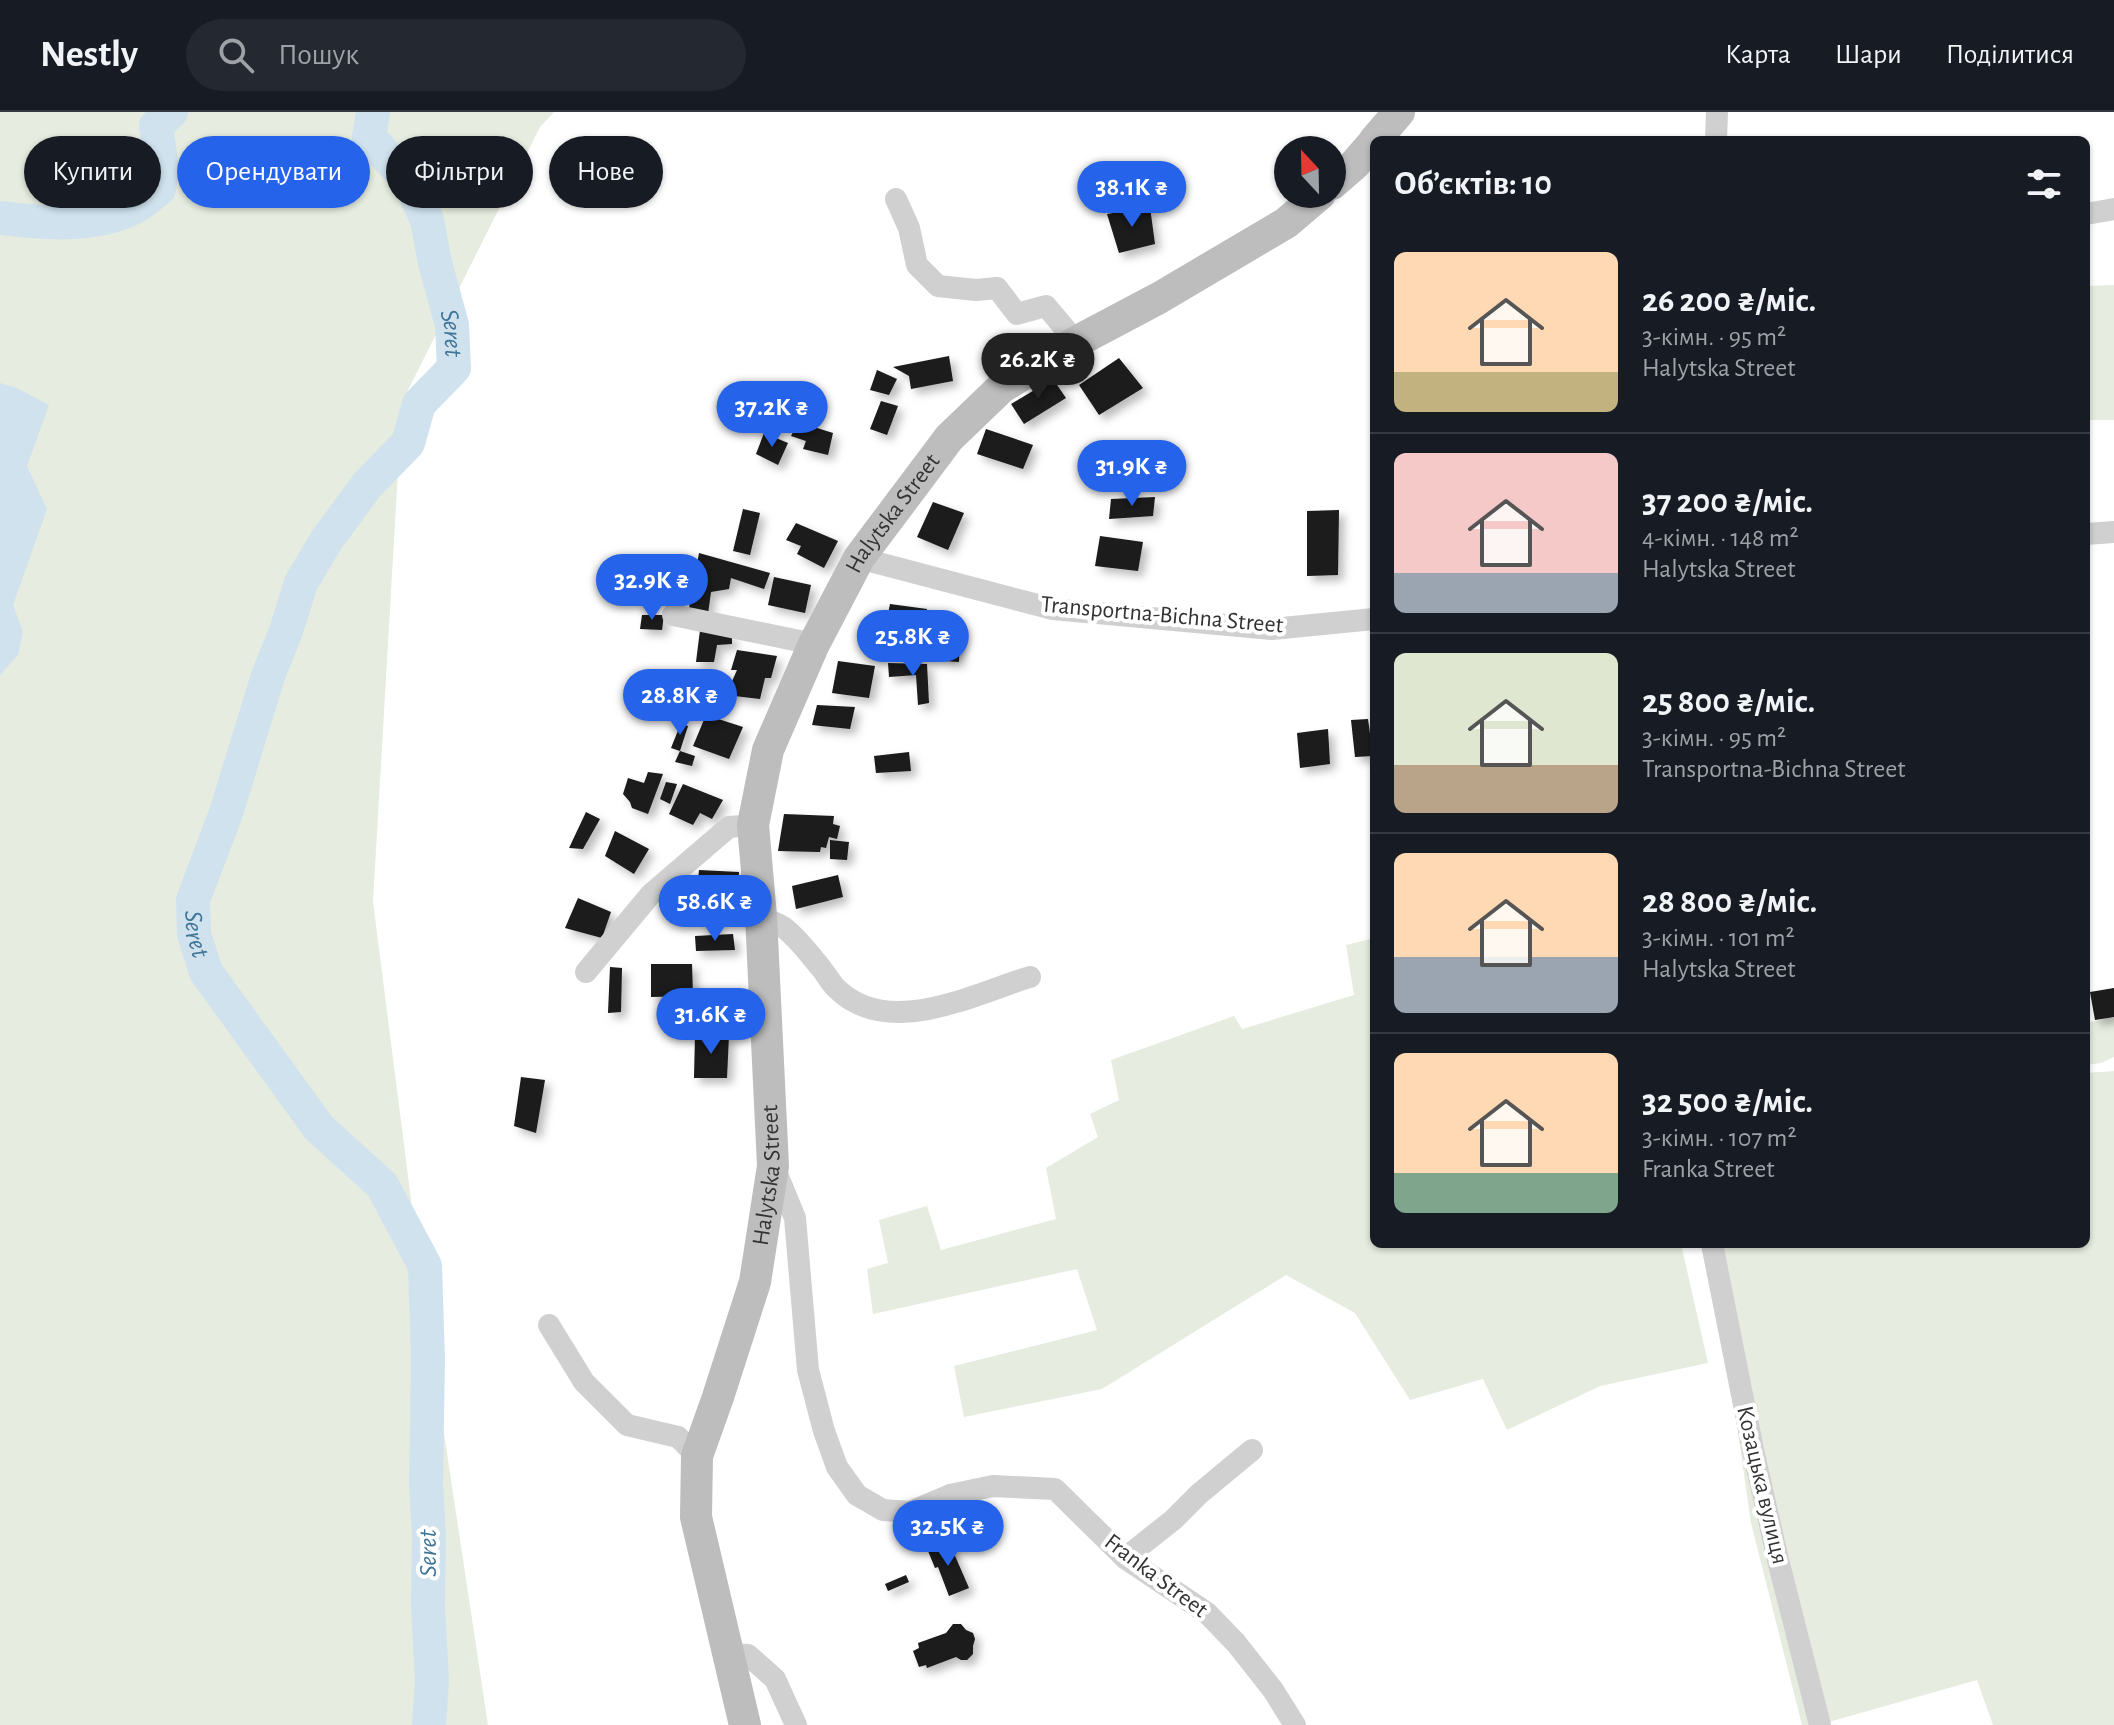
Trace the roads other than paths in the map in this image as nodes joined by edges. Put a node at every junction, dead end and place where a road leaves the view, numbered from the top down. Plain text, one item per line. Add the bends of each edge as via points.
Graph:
1 (1399, 112) edge
2 (1717, 112) edge
3 (1379, 136) edge
4 (1716, 136) edge
5 (1370, 147) edge
6 (1346, 172) edge
7 (896, 199) dead end
8 (1304, 208) edge
9 (2114, 209) edge
10 (2090, 213) edge
11 (1074, 343) junction
12 (2114, 532) edge
13 (2090, 534) edge
14 (859, 558) junction
15 (673, 615) dead end
16 (1370, 619) edge
17 (814, 644) junction
18 (753, 825) junction
19 (761, 916) junction
20 (586, 972) dead end
21 (1030, 977) dead end
22 (773, 1166) junction
23 (1713, 1248) edge
24 (549, 1325) dead end
25 (1252, 1450) dead end
26 (697, 1456) junction
27 (1125, 1558) junction
28 (730, 1654) junction
29 (745, 1725) edge
30 (796, 1725) edge
31 (1295, 1725) edge
32 (1820, 1725) edge

1 - 3 main road
2 - 4 street
5 - 6 main road
7 - 11 street via 917,265 938,286 997,288 1017,314 1046,306
8 - 11 main road, Halytska Street via 1159,298
9 - 10 street
11 - 14 main road, Halytska Street via 1001,388 949,438
12 - 13 street
14 - 16 street, Transportna-Bichna Street via 1053,609 1272,629
14 - 17 main road, Halytska Street
15 - 17 street
17 - 18 main road, Halytska Street via 768,750
18 - 19 main road, Halytska Street
18 - 20 street via 729,827 651,894
19 - 21 street via 785,928 836,988 854,1002 877,1009 925,1011
19 - 22 main road, Halytska Street
22 - 26 main road, Halytska Street via 755,1282
22 - 27 street, Franka Street via 795,1218 808,1370 837,1467 857,1495 883,1510 910,1512 950,1495 993,1486 1055,1489
23 - 32 street, Козацька вулиця via 1753,1450
24 - 26 street via 584,1382 627,1425 678,1437
25 - 27 street
26 - 28 main road, Halytska Street via 696,1517
27 - 31 street, Franka Street via 1207,1613 1273,1690
28 - 29 main road, Halytska Street
28 - 30 street via 748,1655 775,1679

